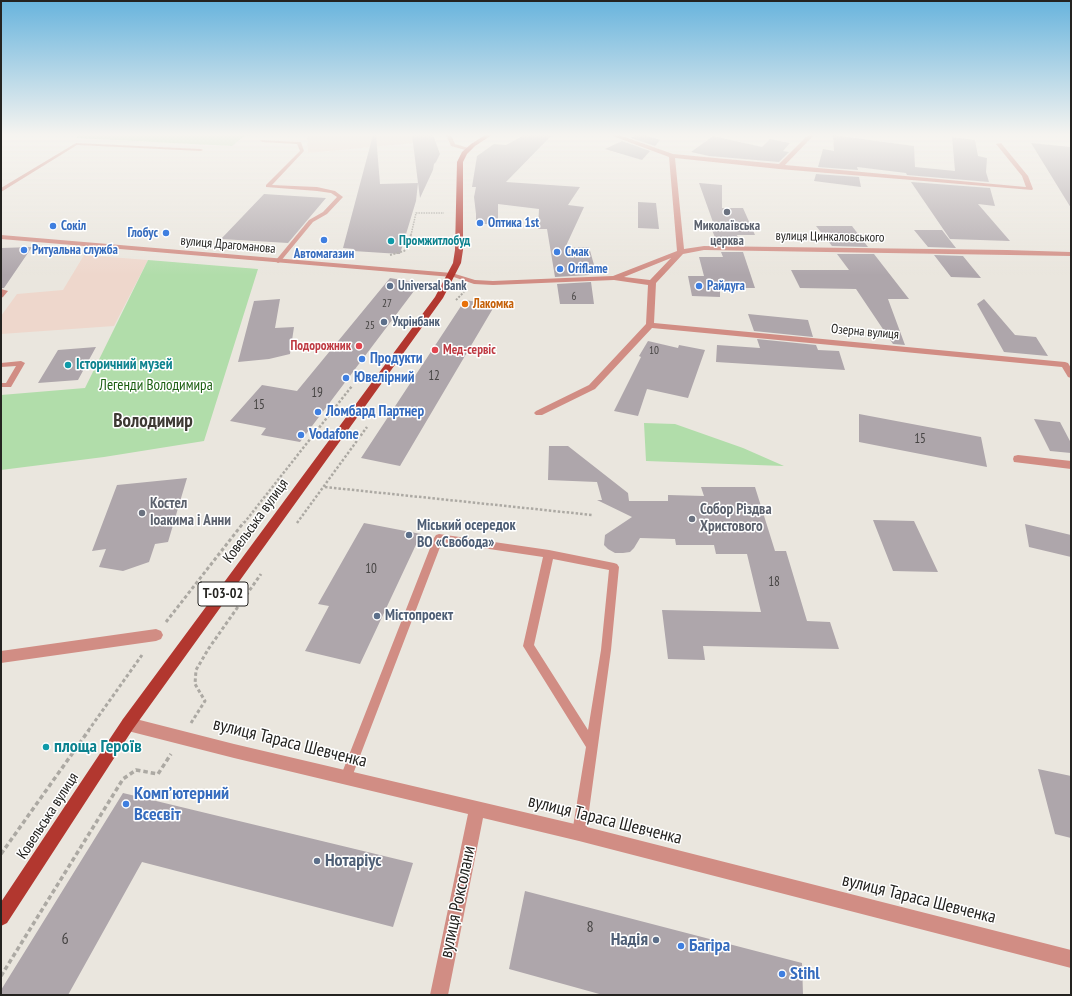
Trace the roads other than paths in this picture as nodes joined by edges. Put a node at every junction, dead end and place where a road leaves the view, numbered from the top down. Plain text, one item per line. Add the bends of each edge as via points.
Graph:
1 (15, 181) edge
2 (272, 181) edge
3 (460, 181) edge
4 (674, 181) edge
5 (944, 181) edge
6 (1027, 181) edge
7 (1, 190) edge
8 (1, 237) edge
9 (681, 252) junction
10 (1071, 254) edge
11 (278, 261) junction
12 (452, 276) junction
13 (614, 278) junction
14 (652, 284) junction
15 (1, 291) edge
16 (1, 296) edge
17 (650, 325) junction
18 (1, 365) edge
19 (1071, 375) edge
20 (1, 386) edge
21 (539, 413) dead end
22 (1018, 459) dead end
23 (1071, 465) edge
24 (549, 554) junction
25 (156, 635) road end
26 (1, 657) edge
27 (128, 724) junction
28 (592, 746) junction
29 (346, 778) junction
30 (478, 809) junction
31 (579, 833) junction
32 (1, 917) edge
33 (1071, 959) edge
34 (439, 995) edge

1 - 7 lane
2 - 11 lane via 268,186 317,189 333,192 340,197 325,213 311,221
3 - 12 main road, Ковельська вулиця / Т-03-02 via 459,250
4 - 9 street
5 - 6 street via 1030,189
8 - 11 street, вулиця Драгоманова
9 - 10 street, вулиця Цинкаловського via 704,248 777,248
9 - 13 street, вулиця Цинкаловського
9 - 14 street
11 - 12 street, вулиця Драгоманова
12 - 13 street, вулиця Цинкаловського via 493,284
12 - 27 main road, Ковельська вулиця / Т-03-02
13 - 14 street
14 - 17 street
15 - 16 lane via 5,291
17 - 19 street, Озерна вулиця via 1065,365
17 - 21 street via 592,387
18 - 20 lane via 21,363 8,385
22 - 23 street
24 - 28 lane via 528,646
24 - 28 lane via 614,567 606,650
24 - 29 lane via 439,538
25 - 26 street
27 - 29 street, вулиця Тараса Шевченка
27 - 32 main road, Ковельська вулиця / Т-03-02
28 - 31 lane
29 - 30 street, вулиця Тараса Шевченка
30 - 31 street, вулиця Тараса Шевченка
30 - 34 street, вулиця Роксолани
31 - 33 street, вулиця Тараса Шевченка

